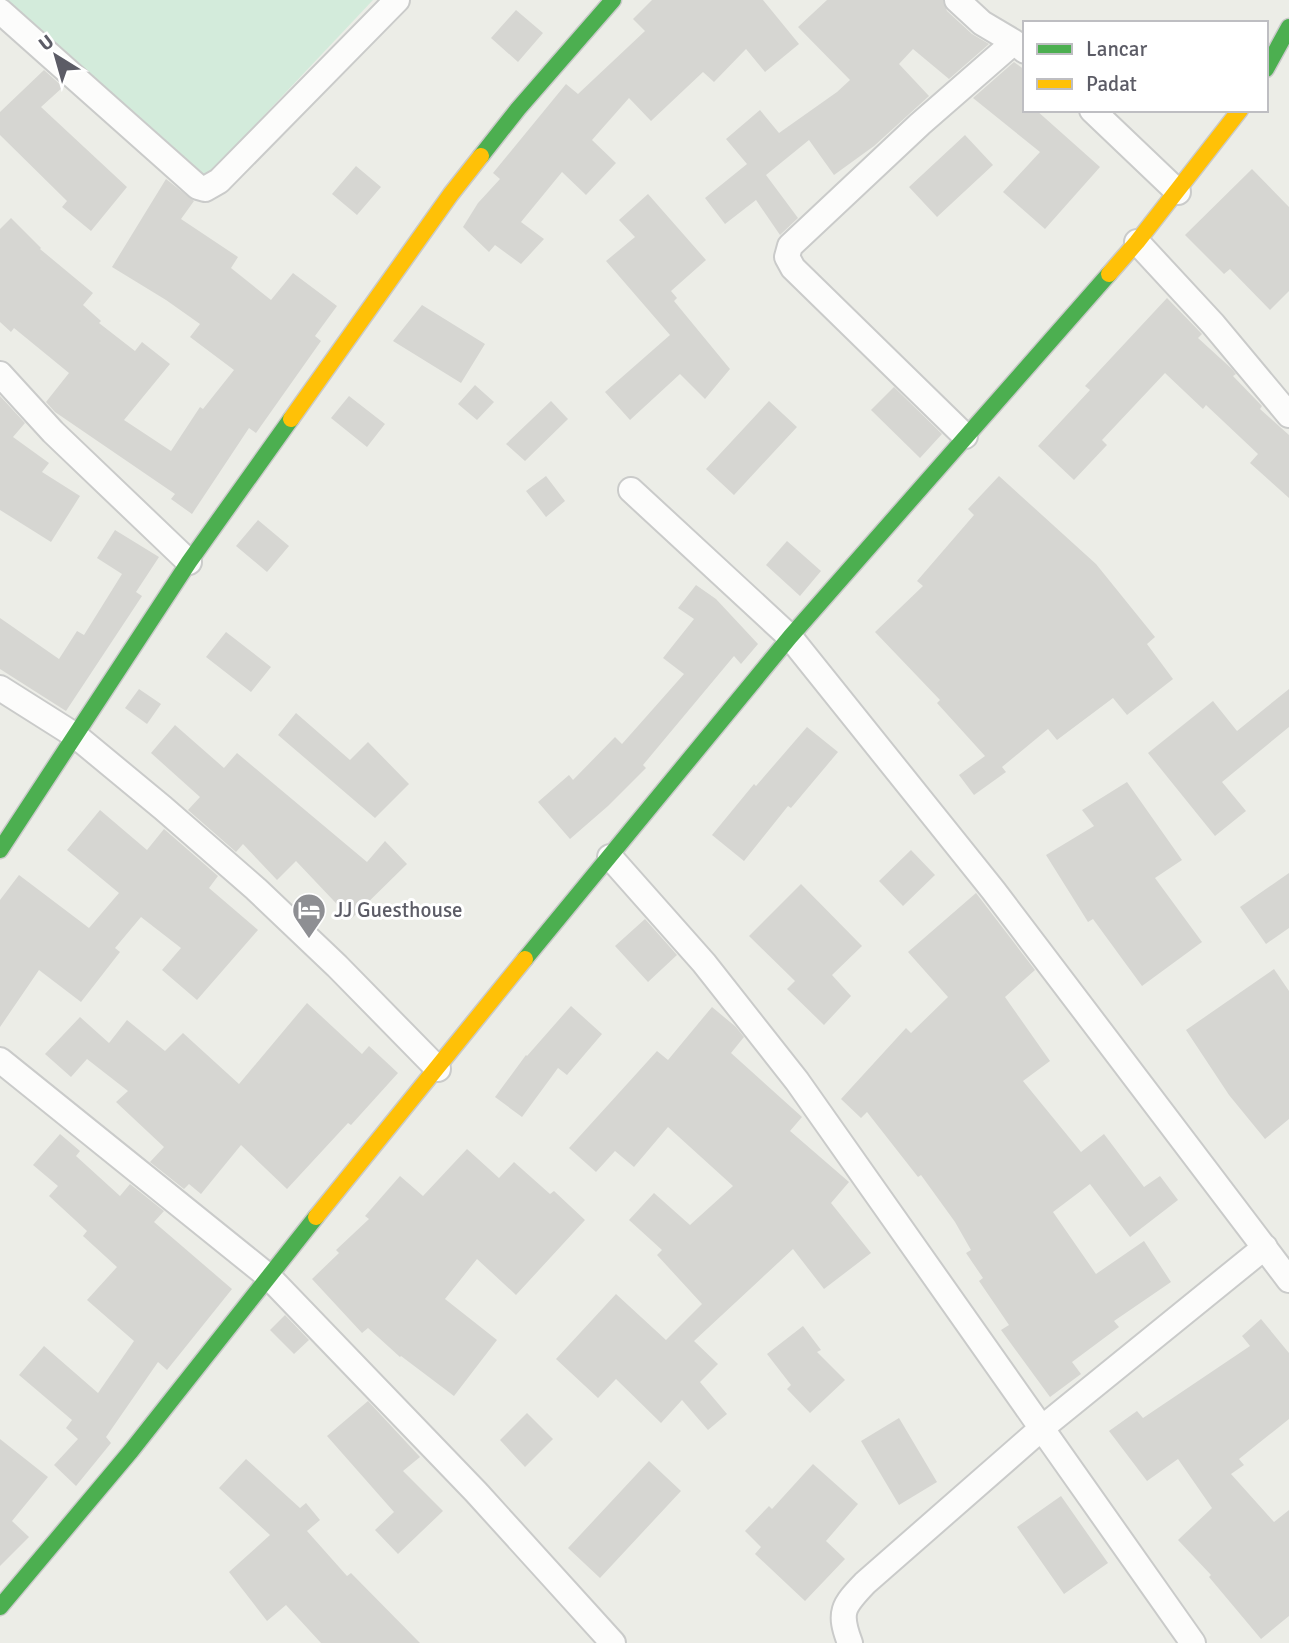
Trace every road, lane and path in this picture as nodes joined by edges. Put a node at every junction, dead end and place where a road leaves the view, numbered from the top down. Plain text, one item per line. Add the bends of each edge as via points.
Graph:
1 (397, 0) edge
2 (612, 0) edge
3 (957, 0) edge
4 (0, 11) edge
5 (1289, 27) edge
6 (1019, 46) edge
7 (1268, 65) edge
8 (1094, 112) edge
9 (1238, 112) edge
10 (1178, 192) junction
11 (1137, 242) junction
12 (0, 374) edge
13 (1289, 415) edge
14 (965, 436) junction
15 (631, 490) dead end
16 (189, 562) junction
17 (790, 637) junction
18 (0, 688) edge
19 (76, 736) junction
20 (0, 850) edge
21 (610, 857) junction
22 (0, 1060) edge
23 (438, 1069) junction
24 (1265, 1247) junction
25 (268, 1276) junction
26 (1289, 1280) edge
27 (1042, 1428) junction
28 (0, 1607) edge
29 (613, 1643) edge
30 (850, 1643) edge
31 (1193, 1643) edge

1 - 4 street via 213,187 205,189
2 - 16 street via 451,194
3 - 6 street via 982,23
5 - 7 street
6 - 14 street via 920,124 790,246 787,257 793,268
8 - 10 street
9 - 10 street
10 - 11 street
11 - 13 street
11 - 14 street
12 - 16 street via 53,432
14 - 17 street
15 - 17 street
16 - 19 street
17 - 21 street
17 - 24 street via 993,890
18 - 19 street
19 - 20 street
19 - 23 street via 256,889
21 - 23 street
21 - 27 street via 704,963 797,1081
22 - 25 street
23 - 25 street
24 - 26 street
24 - 27 street
25 - 28 street via 131,1451
25 - 29 street via 476,1492
27 - 30 street via 847,1602 842,1613
27 - 31 street

